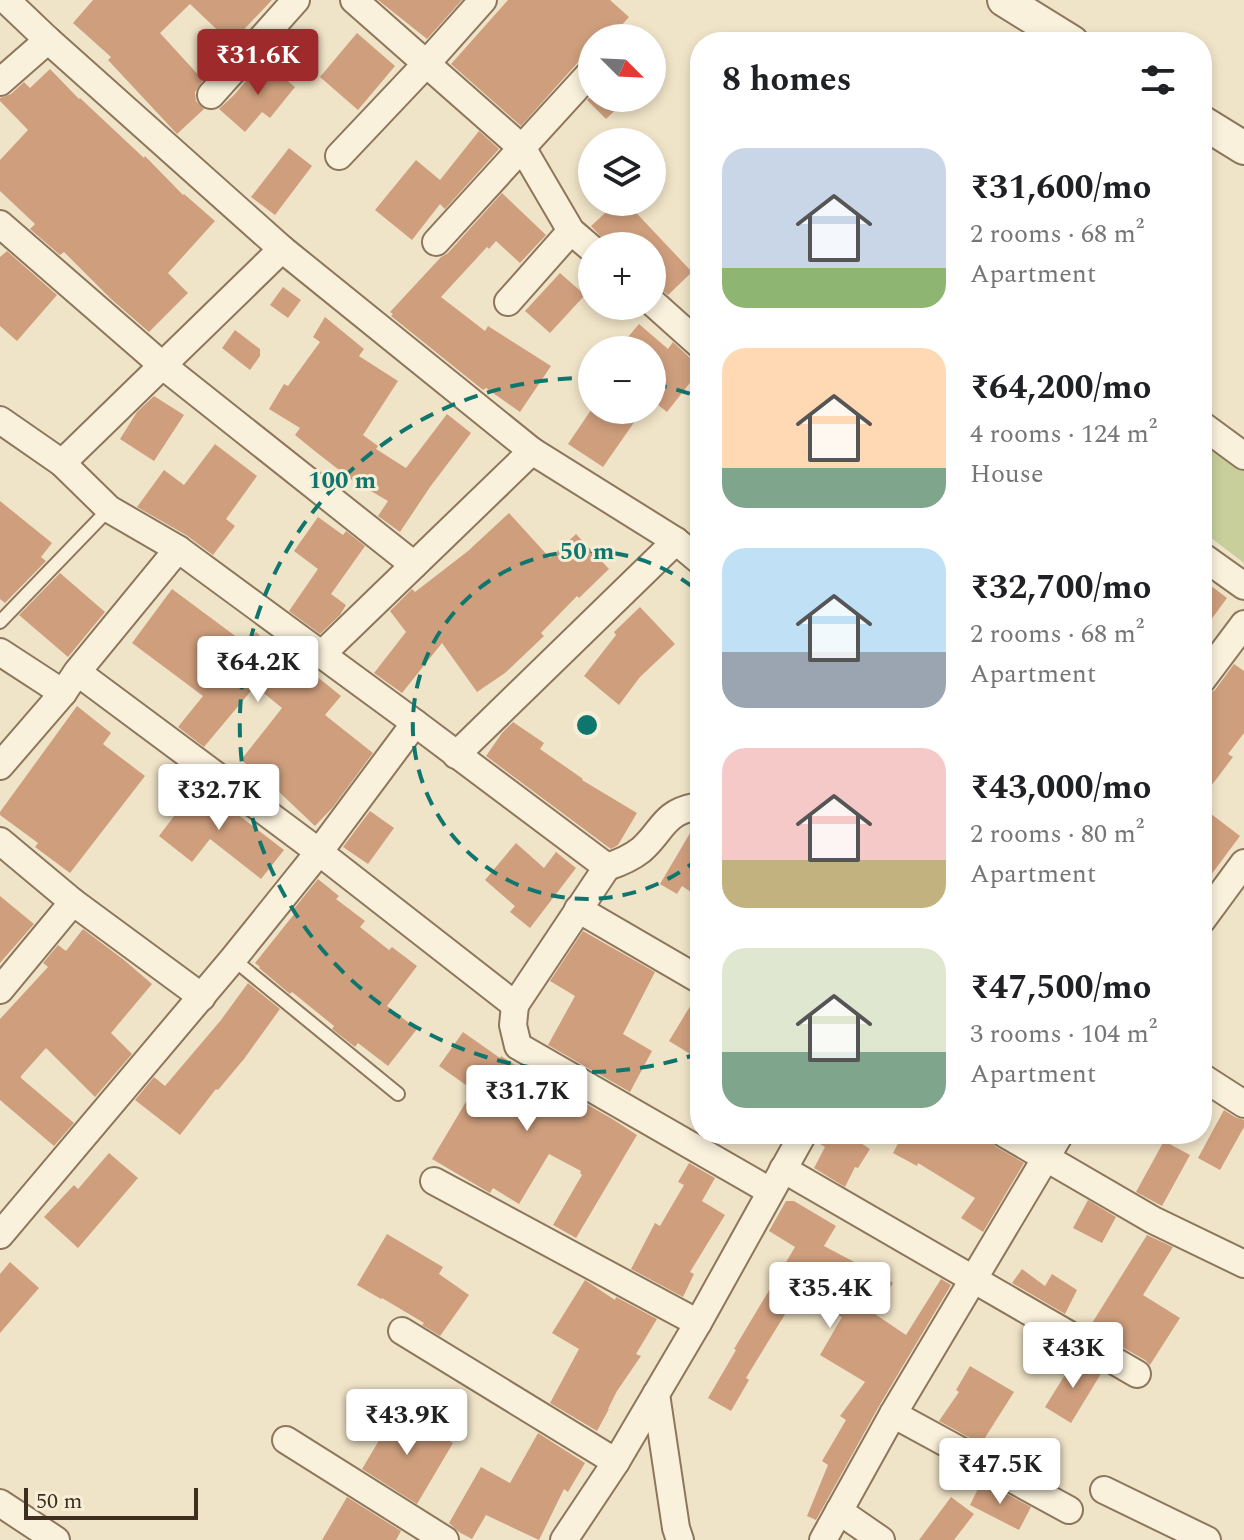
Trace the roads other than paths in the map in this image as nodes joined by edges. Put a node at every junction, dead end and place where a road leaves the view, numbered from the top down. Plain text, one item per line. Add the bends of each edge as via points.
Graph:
1 (6, 0) edge
2 (296, 0) edge
3 (354, 0) edge
4 (483, 0) edge
5 (1004, 0) edge
6 (1056, 32) edge
7 (48, 40) junction
8 (426, 64) junction
9 (0, 82) edge
10 (578, 87) edge
11 (211, 95) dead end
12 (1212, 134) edge
13 (1244, 148) edge
14 (523, 149) junction
15 (339, 156) dead end
16 (0, 224) edge
17 (571, 231) junction
18 (578, 237) edge
19 (436, 242) dead end
20 (282, 249) junction
21 (508, 302) dead end
22 (666, 315) edge
23 (690, 336) edge
24 (162, 365) junction
25 (0, 420) edge
26 (1212, 432) edge
27 (532, 451) junction
28 (1244, 456) edge
29 (62, 463) junction
30 (109, 509) junction
31 (690, 547) edge
32 (178, 549) junction
33 (690, 549) edge
34 (1212, 563) edge
35 (414, 565) junction
36 (1244, 586) edge
37 (0, 622) edge
38 (1244, 624) edge
39 (0, 652) edge
40 (321, 655) junction
41 (1212, 667) edge
42 (70, 683) junction
43 (415, 723) junction
44 (456, 755) junction
45 (0, 766) edge
46 (690, 808) edge
47 (0, 841) edge
48 (319, 852) junction
49 (607, 867) junction
50 (1239, 879) edge
51 (73, 902) junction
52 (578, 909) junction
53 (1212, 909) edge
54 (233, 959) junction
55 (690, 974) edge
56 (0, 990) edge
57 (202, 997) junction
58 (515, 1005) junction
59 (1212, 1083) edge
60 (398, 1094) dead end
61 (1244, 1104) edge
62 (690, 1135) edge
63 (707, 1144) edge
64 (797, 1144) edge
65 (1022, 1144) edge
66 (1054, 1144) edge
67 (1046, 1158) junction
68 (777, 1180) junction
69 (434, 1181) dead end
70 (3, 1225) edge
71 (1244, 1264) edge
72 (973, 1278) junction
73 (698, 1323) junction
74 (402, 1331) dead end
75 (1137, 1374) dead end
76 (656, 1394) junction
77 (893, 1414) junction
78 (286, 1440) dead end
79 (616, 1462) junction
80 (1104, 1490) dead end
81 (0, 1503) edge
82 (1069, 1510) dead end
83 (839, 1511) junction
84 (56, 1540) edge
85 (445, 1540) edge
86 (564, 1540) edge
87 (680, 1540) edge
88 (823, 1540) edge
89 (881, 1540) edge
90 (1207, 1540) edge

1 - 7 street
2 - 11 street
3 - 8 street
4 - 8 street
5 - 6 street
7 - 9 street
7 - 20 street
8 - 14 street
8 - 15 street
10 - 14 street
12 - 13 street
14 - 17 street
14 - 19 street
16 - 24 street
17 - 18 street
17 - 21 street
20 - 24 street
20 - 27 street
22 - 23 street
24 - 29 street
24 - 35 street
25 - 29 street
26 - 28 street
27 - 31 street
27 - 35 street
29 - 30 street
30 - 32 street
30 - 37 lane
32 - 40 street
32 - 42 street
33 - 44 street
34 - 36 street
35 - 40 street
38 - 41 street
39 - 42 street
40 - 43 street
42 - 45 street
42 - 48 street
43 - 44 street
43 - 48 street
44 - 49 street
46 - 49 street via 668,819 641,850
47 - 51 street
48 - 54 street
48 - 58 street
49 - 52 street
50 - 53 street
51 - 56 street
51 - 57 street
52 - 55 street
52 - 58 street
54 - 57 street
54 - 60 lane
57 - 70 street
58 - 62 street via 518,1046
59 - 61 street
63 - 68 street
64 - 68 street
65 - 67 street
66 - 67 street
67 - 71 street via 1153,1220
67 - 72 street
68 - 72 street
68 - 73 street
69 - 73 street
72 - 75 street
72 - 77 street
73 - 76 street
74 - 79 street
76 - 79 street
76 - 87 street
77 - 82 street
77 - 83 street
78 - 85 street
79 - 86 street
80 - 90 street
81 - 84 street
83 - 88 street
83 - 89 street

